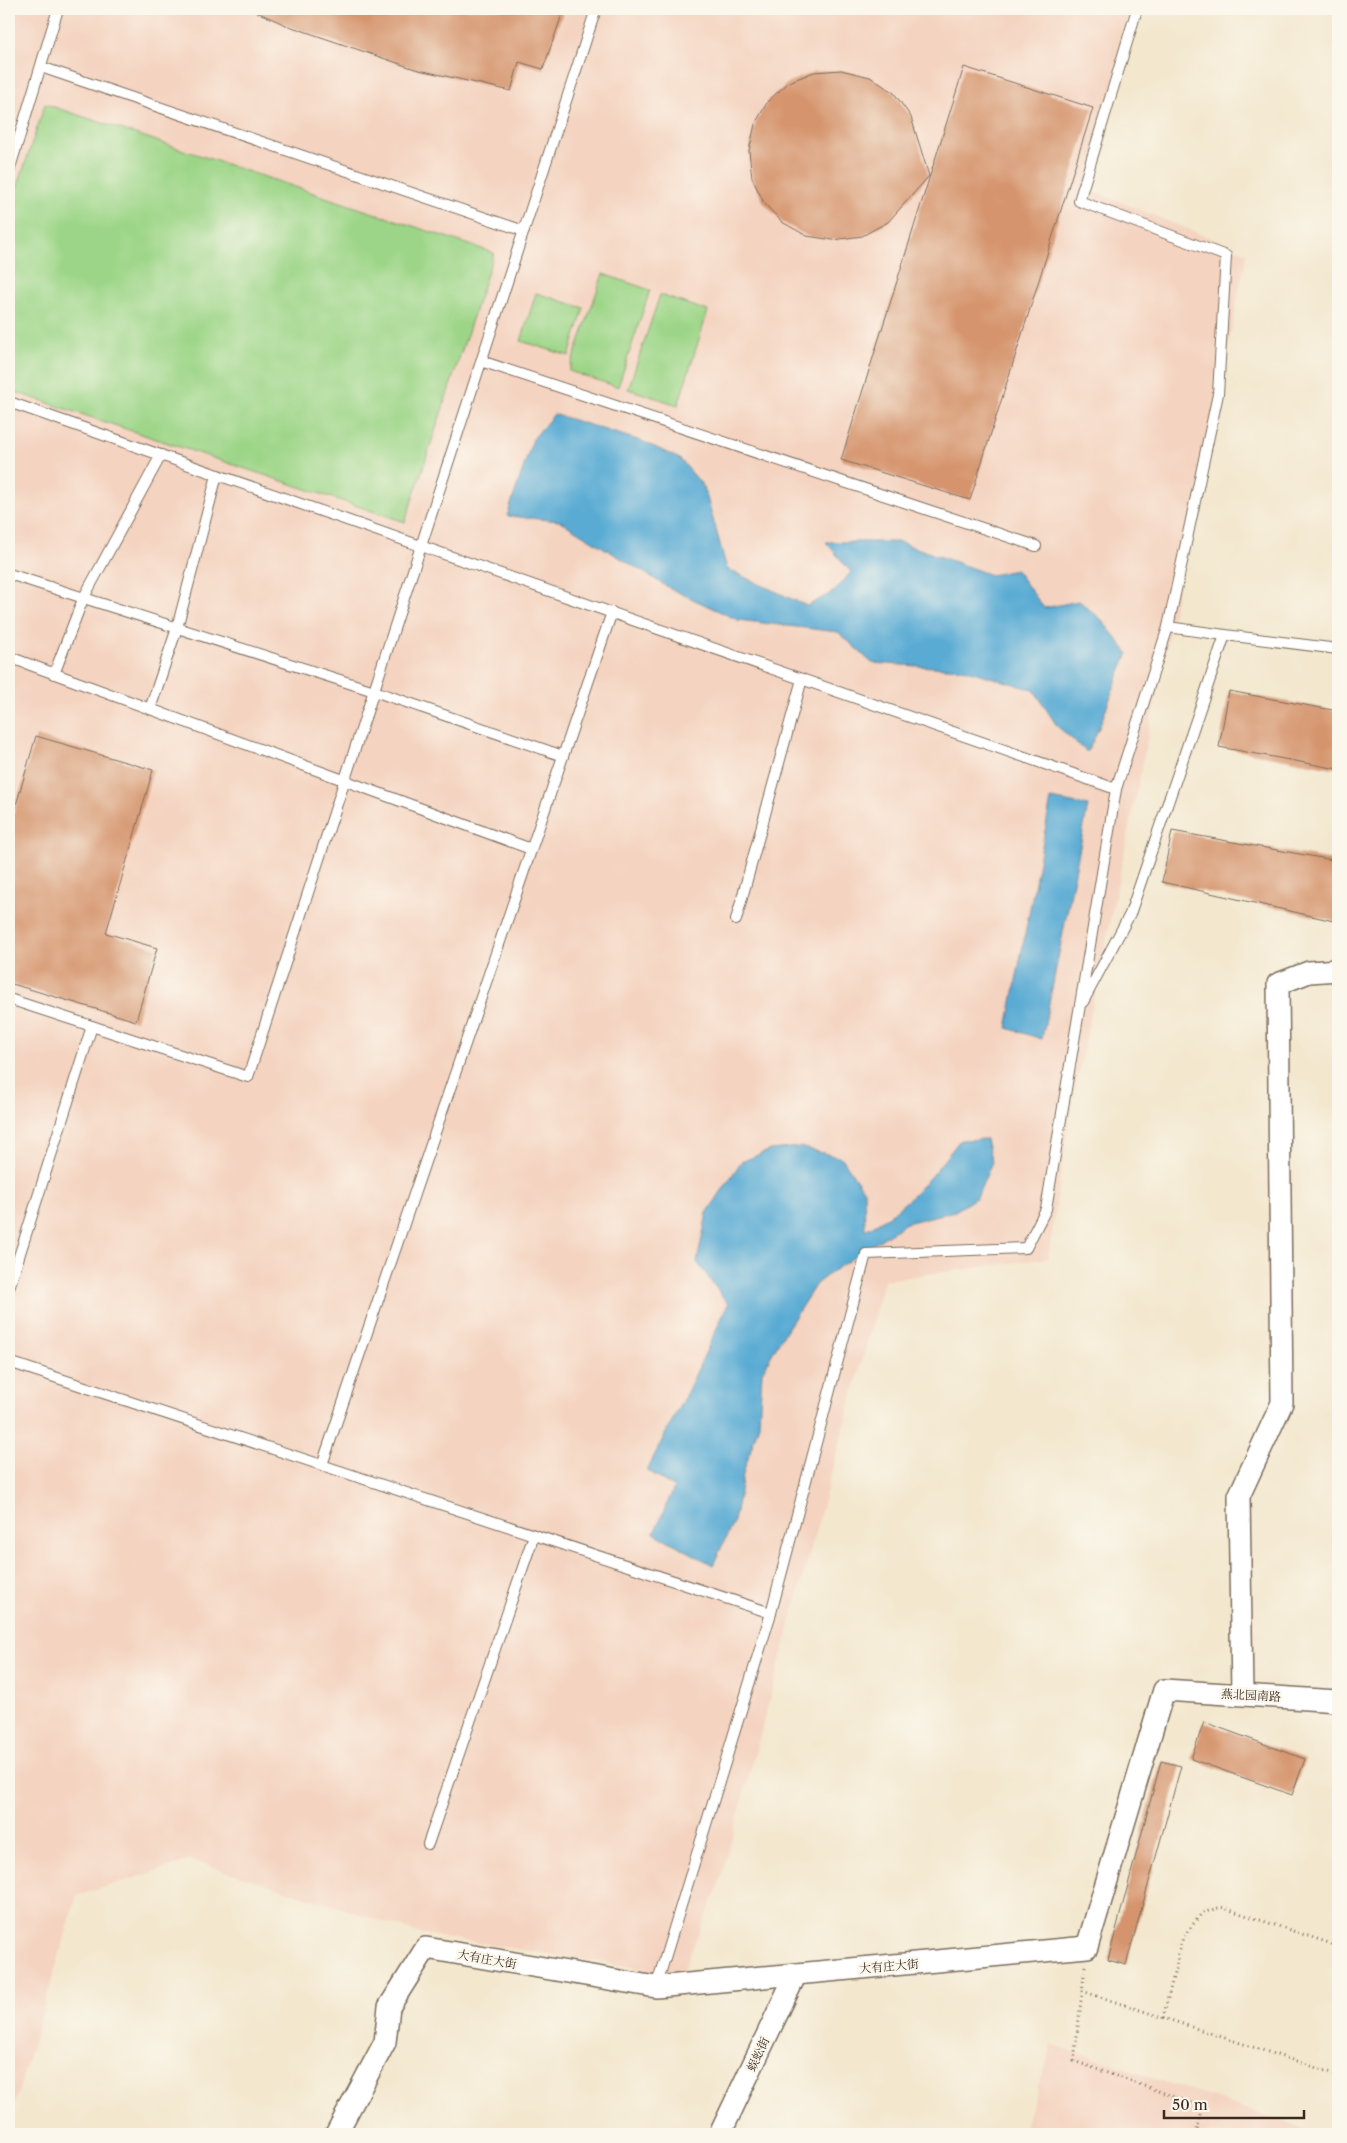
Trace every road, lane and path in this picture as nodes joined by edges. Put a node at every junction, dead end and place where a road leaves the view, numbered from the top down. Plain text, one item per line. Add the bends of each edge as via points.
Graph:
1 (58, 9) edge
2 (596, 9) edge
3 (1137, 9) edge
4 (41, 67) junction
5 (9, 171) edge
6 (524, 231) junction
7 (481, 361) junction
8 (9, 402) edge
9 (161, 455) junction
10 (217, 475) junction
11 (421, 545) junction
12 (1036, 546) dead end
13 (9, 574) edge
14 (83, 599) junction
15 (612, 612) junction
16 (1168, 627) junction
17 (177, 628) junction
18 (1225, 635) junction
19 (1338, 649) edge
20 (9, 657) edge
21 (54, 674) junction
22 (802, 679) junction
23 (374, 691) junction
24 (150, 708) junction
25 (563, 756) junction
26 (345, 780) junction
27 (1116, 788) junction
28 (531, 849) junction
29 (736, 920) dead end
30 (1338, 970) edge
31 (9, 999) edge
32 (1079, 1011) junction
33 (92, 1026) junction
34 (9, 1288) edge
35 (9, 1362) edge
36 (322, 1465) junction
37 (534, 1535) junction
38 (771, 1613) junction
39 (1242, 1694) junction
40 (1338, 1700) edge
41 (428, 1844) dead end
42 (1338, 1946) edge
43 (1087, 1948) junction
44 (796, 1974) junction
45 (656, 1987) junction
46 (1082, 1991) junction
47 (1163, 2018) junction
48 (1338, 2076) edge
49 (336, 2134) edge
50 (720, 2134) edge
51 (1196, 2134) edge

1 - 4 lane
2 - 6 lane
3 - 16 lane via 1079,201 1226,256 1218,394
4 - 5 lane
4 - 6 lane
6 - 7 lane
7 - 11 lane
7 - 12 lane
8 - 9 lane
9 - 10 lane
9 - 14 lane
10 - 11 lane
10 - 17 lane
11 - 15 lane
11 - 23 lane
13 - 14 lane
14 - 17 lane
14 - 21 lane
15 - 22 lane
15 - 25 lane
16 - 18 lane
16 - 27 lane
17 - 23 lane
17 - 24 lane
18 - 19 lane
18 - 32 lane via 1130,914
20 - 21 lane
21 - 24 lane
22 - 27 lane
22 - 29 lane
23 - 25 lane
23 - 26 lane
24 - 26 lane
25 - 28 lane
26 - 28 lane
26 - 33 lane via 248,1077
27 - 32 lane
28 - 36 lane
30 - 39 street via 1309,972 1278,984 1282,1403 1239,1496
31 - 33 lane
32 - 38 lane via 1046,1209 1026,1248 866,1254
33 - 34 lane
35 - 36 lane
36 - 37 lane
37 - 38 lane
37 - 41 lane
38 - 45 lane
39 - 40 street, 燕北园南路
39 - 43 street, 燕北园南路 via 1164,1690
42 - 47 path via 1221,1907 1202,1913 1183,1937
43 - 44 street, 大有庄大街
43 - 46 path
44 - 45 street, 大有庄大街
44 - 50 street, 蜈蚣街
45 - 49 street, 大有庄大街 via 426,1948 389,2007 385,2042
46 - 47 path
46 - 51 path via 1074,2061 1204,2107
47 - 48 path

